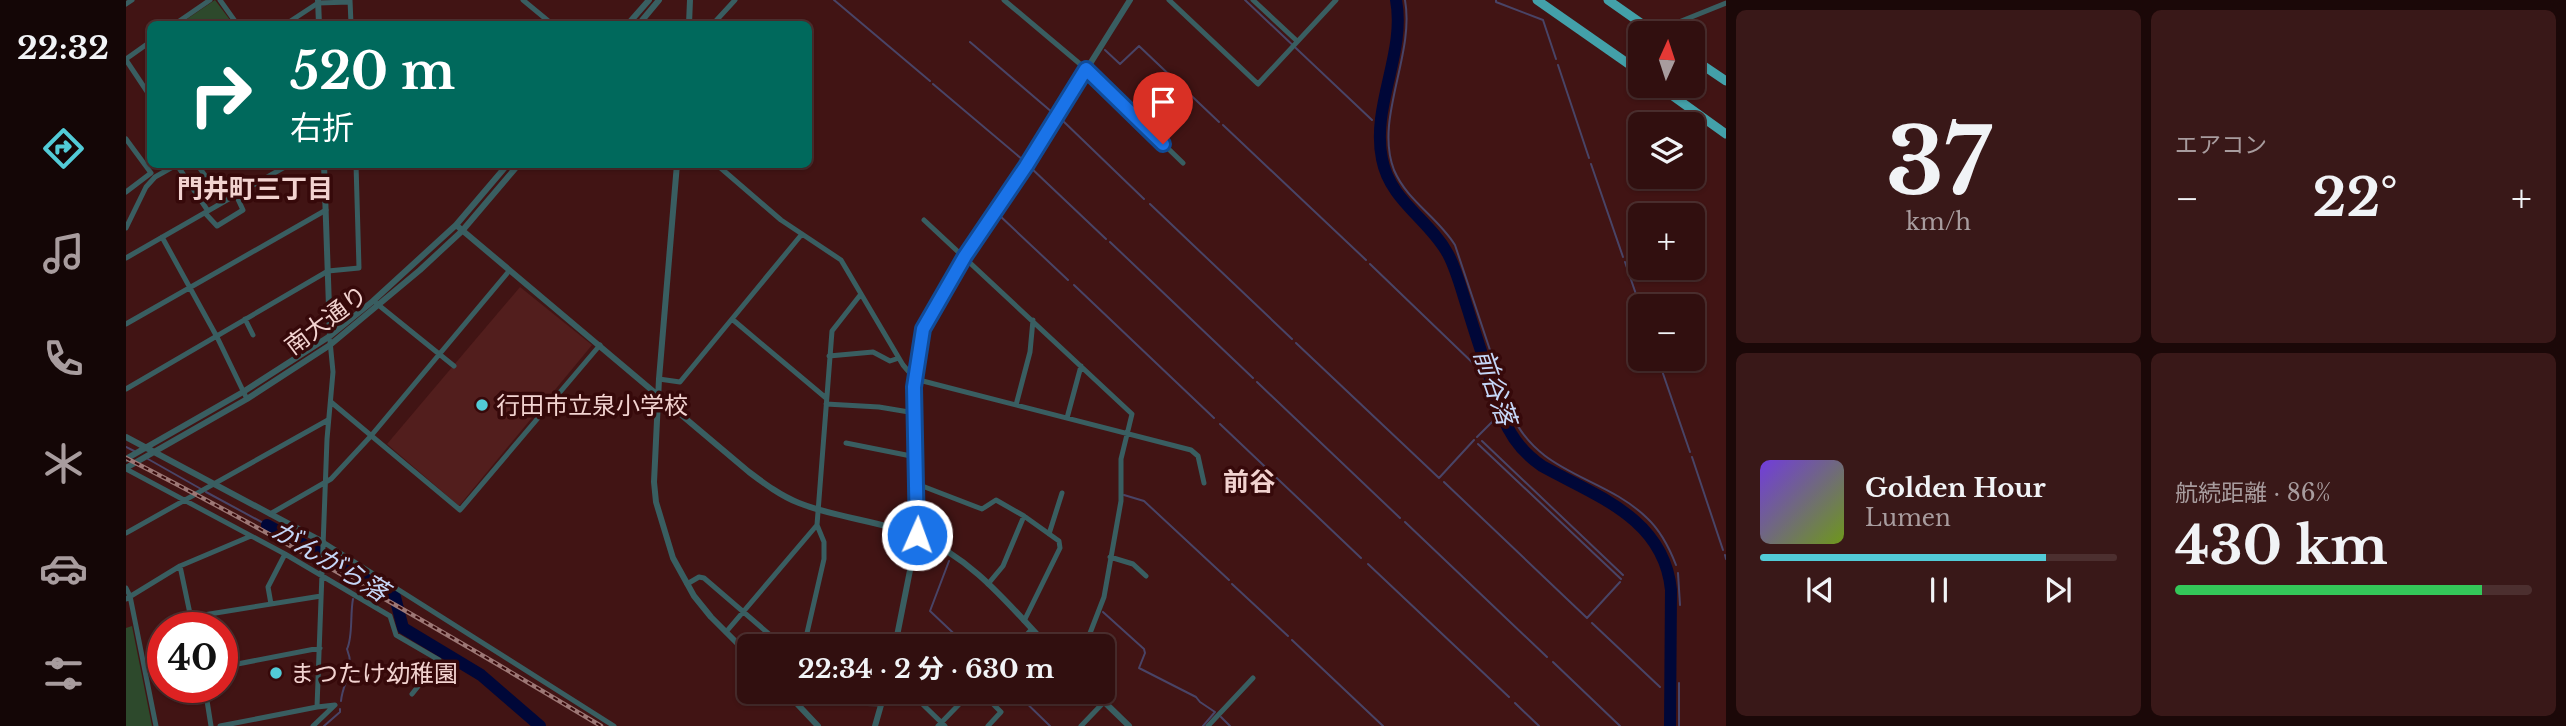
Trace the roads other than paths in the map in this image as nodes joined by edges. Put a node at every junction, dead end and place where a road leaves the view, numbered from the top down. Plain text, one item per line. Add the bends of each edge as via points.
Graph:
1 (132, 0) edge
2 (210, 0) edge
3 (220, 0) edge
4 (523, 0) edge
5 (649, 0) edge
6 (659, 0) edge
7 (683, 0) edge
8 (691, 0) edge
9 (735, 0) edge
10 (1004, 0) edge
11 (1130, 0) edge
12 (1169, 0) edge
13 (1253, 0) edge
14 (1336, 0) edge
15 (1537, 0) edge
16 (1608, 0) edge
17 (350, 1) edge
18 (318, 2) edge
19 (1726, 3) edge
20 (126, 4) edge
21 (690, 11) junction
22 (183, 21) edge
23 (235, 21) edge
24 (290, 21) edge
25 (319, 21) edge
26 (351, 21) edge
27 (548, 21) edge
28 (631, 21) edge
29 (642, 21) edge
30 (689, 21) edge
31 (716, 21) edge
32 (1639, 21) edge
33 (1681, 21) edge
34 (1296, 42) junction
35 (147, 44) edge
36 (126, 59) edge
37 (1628, 64) edge
38 (1705, 67) edge
39 (1086, 69) junction
40 (1726, 81) edge
41 (147, 91) edge
42 (1676, 98) edge
43 (1726, 134) edge
44 (127, 141) edge
45 (1183, 163) dead end
46 (147, 167) edge
47 (148, 168) edge
48 (170, 168) edge
49 (180, 168) edge
50 (200, 168) edge
51 (283, 168) edge
52 (324, 168) edge
53 (356, 168) edge
54 (505, 168) edge
55 (516, 168) edge
56 (677, 168) edge
57 (721, 168) edge
58 (153, 175) junction
59 (126, 191) edge
60 (236, 195) junction
61 (223, 202) junction
62 (326, 210) junction
63 (207, 212) junction
64 (925, 220) dead end
65 (456, 225) junction
66 (126, 228) edge
67 (462, 231) junction
68 (802, 234) junction
69 (162, 237) junction
70 (965, 256) junction
71 (126, 258) edge
72 (328, 271) junction
73 (509, 271) junction
74 (190, 288) junction
75 (861, 294) junction
76 (376, 303) junction
77 (732, 318) junction
78 (245, 319) junction
79 (1033, 320) junction
80 (126, 324) edge
81 (253, 335) dead end
82 (330, 336) junction
83 (217, 337) junction
84 (330, 345) junction
85 (600, 345) junction
86 (438, 353) junction
87 (829, 356) junction
88 (899, 358) junction
89 (454, 366) dead end
90 (1081, 366) junction
91 (659, 379) junction
92 (915, 379) junction
93 (126, 389) edge
94 (245, 395) junction
95 (658, 395) junction
96 (826, 401) junction
97 (331, 402) junction
98 (1016, 405) junction
99 (915, 413) junction
100 (1067, 418) junction
101 (328, 420) junction
102 (1127, 433) junction
103 (126, 437) edge
104 (370, 437) junction
105 (846, 443) dead end
106 (148, 451) junction
107 (916, 457) junction
108 (126, 459) edge
109 (126, 469) edge
110 (326, 482) junction
111 (1204, 482) dead end
112 (214, 484) junction
113 (917, 484) junction
114 (1062, 492) dead end
115 (184, 500) junction
116 (820, 510) junction
117 (270, 514) junction
118 (1024, 516) junction
119 (817, 525) junction
120 (126, 533) edge
121 (1049, 534) junction
122 (917, 535) junction
123 (251, 536) junction
124 (323, 542) junction
125 (285, 554) junction
126 (1110, 557) junction
127 (180, 566) junction
128 (1146, 576) dead end
129 (323, 577) junction
130 (687, 584) junction
131 (989, 584) junction
132 (126, 588) edge
133 (321, 596) junction
134 (128, 598) edge
135 (271, 604) junction
136 (743, 611) junction
137 (190, 612) edge
138 (222, 612) edge
139 (1024, 621) junction
140 (1032, 629) junction
141 (726, 632) junction
142 (769, 634) edge
143 (807, 634) edge
144 (897, 634) edge
145 (1027, 634) edge
146 (1037, 634) edge
147 (1090, 634) edge
148 (737, 643) edge
149 (320, 648) junction
150 (238, 664) edge
151 (1253, 678) dead end
152 (412, 694) dead end
153 (207, 703) edge
154 (797, 704) edge
155 (882, 704) edge
156 (923, 704) edge
157 (961, 704) edge
158 (1102, 704) edge
159 (1106, 704) edge
160 (993, 705) dead end
161 (317, 707) junction
162 (942, 725) edge
163 (156, 726) edge
164 (211, 726) edge
165 (220, 726) edge
166 (313, 726) edge
167 (614, 726) edge
168 (818, 726) edge
169 (875, 726) edge
170 (988, 726) edge
171 (1081, 726) edge
172 (1129, 726) edge
173 (1208, 726) edge

1 - 20 street
2 - 22 street
3 - 23 street
4 - 27 street
5 - 28 street
6 - 29 street
7 - 21 street
8 - 21 street
9 - 31 street
10 - 39 street
11 - 39 street
12 - 34 street via 1258,84
13 - 34 street
14 - 34 street
15 - 37 highway
16 - 32 highway
17 - 18 street
17 - 26 street
18 - 24 street
18 - 25 street
19 - 33 street
21 - 30 street
35 - 36 street
36 - 41 street
38 - 40 highway
39 - 45 street
39 - 70 street
42 - 43 highway
44 - 46 street
47 - 58 street
48 - 58 street
49 - 63 street
50 - 61 street
51 - 60 street
52 - 62 street
53 - 72 street via 359,268
54 - 65 street, 南大通り
55 - 67 street, 南大通り
56 - 91 street
57 - 68 street
58 - 59 street
58 - 66 street
60 - 61 street
60 - 63 street via 243,210 217,226
61 - 63 street
62 - 72 street
62 - 74 street
63 - 69 street
64 - 70 street
65 - 67 street
65 - 76 street, 南大通り
67 - 73 street
67 - 76 street, 南大通り
68 - 75 street via 841,260
68 - 77 street
69 - 71 street
69 - 74 street
70 - 79 street
70 - 92 street via 923,329
72 - 78 street
72 - 82 street
73 - 85 street
73 - 86 street
74 - 80 street
74 - 83 street
75 - 87 street via 832,331
75 - 88 street
76 - 82 street, 南大通り
76 - 84 street, 南大通り
76 - 86 street
77 - 91 street via 680,382
77 - 96 street
78 - 81 street
78 - 83 street
79 - 90 street
79 - 98 street
82 - 84 street
82 - 94 street, 南大通り
83 - 93 street
83 - 94 street
84 - 94 street, 南大通り
84 - 97 street
85 - 95 street
85 - 104 street via 460,510
86 - 89 street
86 - 104 street
87 - 88 street via 873,352 890,361
87 - 96 street
88 - 92 street
90 - 100 street
90 - 102 street via 1132,414
91 - 95 street
92 - 98 street
92 - 99 street
94 - 106 street, 南大通り
95 - 116 street via 749,472 797,503
95 - 130 street via 656,502 670,550
96 - 99 street
96 - 116 street
97 - 101 street
97 - 104 street
98 - 100 street
99 - 107 street
100 - 102 street
101 - 110 street
101 - 112 street
102 - 111 street via 1191,450 1198,456
102 - 126 street
103 - 106 street
104 - 110 street
105 - 107 street
106 - 108 street, 南大通り
106 - 109 street, 南大通り
106 - 112 street
107 - 113 street
109 - 115 street
110 - 117 street
110 - 124 street
112 - 115 street
112 - 117 street
113 - 118 street via 982,509 996,500
113 - 122 street
114 - 121 street
115 - 120 street
115 - 123 street
116 - 119 street
116 - 122 street
117 - 124 street
118 - 121 street
118 - 131 street via 1003,566
119 - 136 street
119 - 143 street via 824,559
121 - 139 street via 1059,541 1060,548
122 - 131 street via 955,556
122 - 144 street
123 - 125 street
123 - 127 street
124 - 129 street
124 - 167 street
125 - 129 street
125 - 135 street via 268,587
126 - 128 street via 1133,564
126 - 147 street via 1104,597
127 - 134 street
127 - 137 street
129 - 133 street
129 - 152 street via 390,616 396,635 439,660
130 - 136 street via 699,576 704,578
130 - 141 street
131 - 139 street
132 - 134 street
133 - 135 street
133 - 149 street
134 - 163 street
135 - 138 street
136 - 141 street
136 - 142 street
139 - 140 street
140 - 145 street
140 - 146 street
141 - 148 street
149 - 150 street
149 - 161 street
151 - 173 street
153 - 164 street
154 - 168 street
155 - 169 street
156 - 162 street
157 - 162 street
158 - 171 street
159 - 172 street
160 - 170 street via 1001,712
161 - 165 street
161 - 166 street via 335,705

